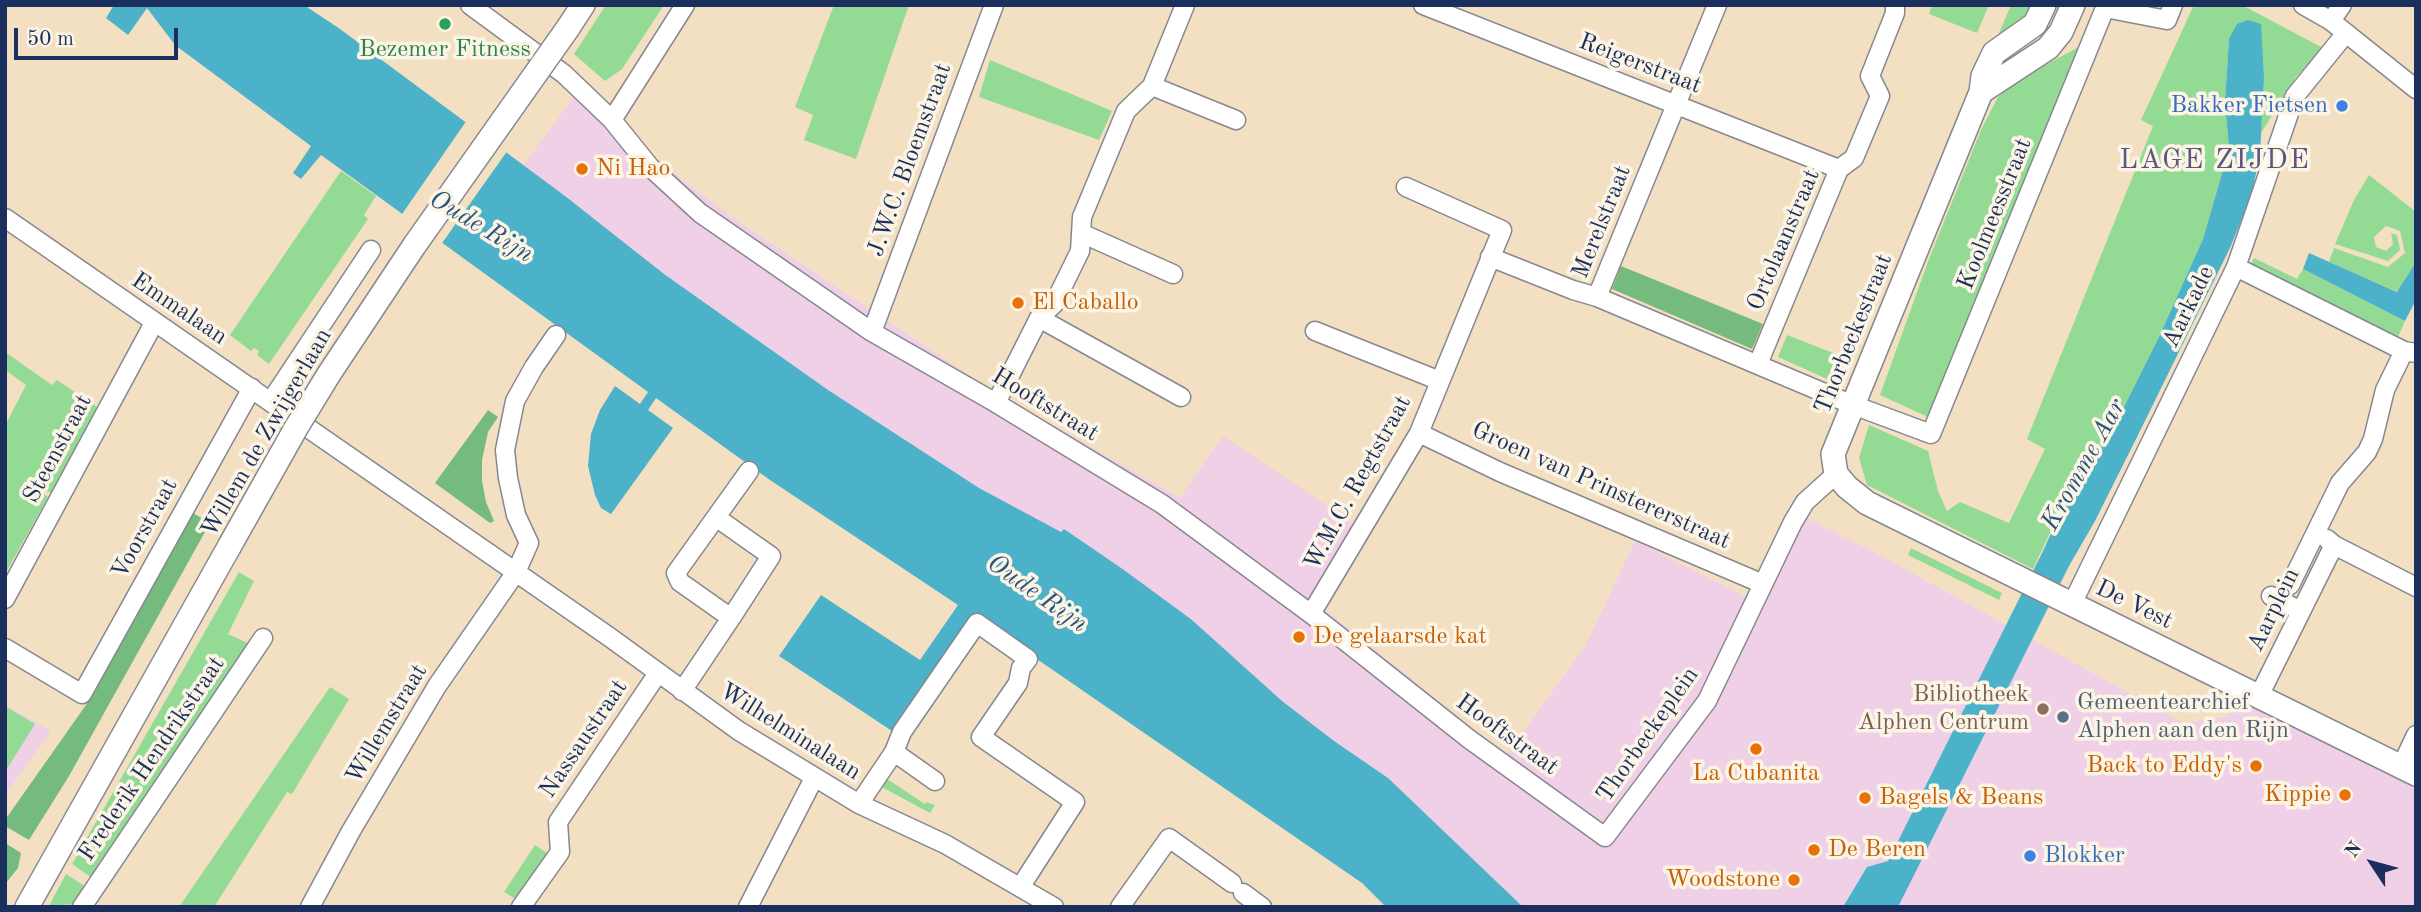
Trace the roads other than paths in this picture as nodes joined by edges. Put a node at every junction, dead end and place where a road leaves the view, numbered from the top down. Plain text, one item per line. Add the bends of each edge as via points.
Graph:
1 (583, 5) edge
2 (685, 5) edge
3 (994, 5) edge
4 (1185, 5) edge
5 (1423, 5) edge
6 (1717, 5) edge
7 (1895, 5) edge
8 (2043, 5) edge
9 (2073, 5) edge
10 (2173, 5) edge
11 (2303, 5) edge
12 (2342, 5) edge
13 (473, 6) edge
14 (1455, 11) edge
15 (2331, 21) junction
16 (2346, 33) junction
17 (1152, 86) junction
18 (2416, 89) edge
19 (1982, 92) junction
20 (1676, 104) junction
21 (612, 120) junction
22 (1236, 120) dead end
23 (1839, 169) junction
24 (1406, 187) dead end
25 (5, 218) edge
26 (1080, 233) junction
27 (371, 250) dead end
28 (1490, 257) junction
29 (2236, 267) junction
30 (1173, 274) dead end
31 (1597, 296) junction
32 (1039, 318) junction
33 (154, 323) junction
34 (1315, 331) dead end
35 (872, 332) junction
36 (556, 335) dead end
37 (2410, 352) edge
38 (1758, 364) junction
39 (1440, 381) junction
40 (252, 388) junction
41 (1181, 397) dead end
42 (271, 401) junction
43 (996, 403) junction
44 (1853, 405) junction
45 (1419, 433) junction
46 (326, 439) joint
47 (749, 471) dead end
48 (1836, 474) junction
49 (717, 518) junction
50 (2316, 531) junction
51 (2334, 545) junction
52 (516, 572) junction
53 (1763, 584) junction
54 (2290, 585) dead end
55 (2416, 587) edge
56 (2271, 596) dead end
57 (5, 598) edge
58 (2069, 603) junction
59 (2301, 611) junction
60 (1311, 614) junction
61 (731, 618) junction
62 (263, 639) dead end
63 (5, 648) edge
64 (658, 673) junction
65 (682, 691) junction
66 (2259, 696) junction
67 (2416, 736) edge
68 (894, 752) junction
69 (2408, 770) edge
70 (814, 778) junction
71 (935, 781) dead end
72 (859, 804) junction
73 (1605, 837) joint
74 (1021, 886) junction
75 (27, 907) edge
76 (82, 907) edge
77 (310, 907) edge
78 (521, 907) edge
79 (748, 907) edge
80 (1054, 907) edge
81 (1120, 907) edge
82 (1262, 907) edge

1 - 75 street, Willem de Zwijgerlaan, bridge via 329,374
2 - 21 street
3 - 35 street, J.W.C. Bloemstraat
4 - 17 street
5 - 14 street, Reigerstraat
6 - 20 street, Merelstraat
7 - 23 street, Ortolaanstraat via 1870,76 1880,96 1854,158
8 - 19 street, Thorbeckestraat via 2035,24 1994,53 1983,76
9 - 19 street via 2062,32 2048,48
10 - 44 street, Koolmeesstraat via 2167,20 2105,9 1931,434
11 - 15 street
12 - 15 street
13 - 21 street, Hooftstraat via 564,74
14 - 20 street, Reigerstraat
15 - 16 street
16 - 18 street
16 - 29 street, Aarkade via 2295,96
17 - 22 street
17 - 26 street via 1126,111 1082,217
19 - 44 street, Thorbeckestraat
20 - 23 street, Reigerstraat
20 - 31 street, Merelstraat
21 - 35 street, Hooftstraat via 650,167 700,213
23 - 38 street, Ortolaanstraat
24 - 28 street, W.M.C. Regtstraat via 1502,230
25 - 33 street, Emmalaan
26 - 30 street
26 - 32 street via 1080,251 1054,304
27 - 42 street
28 - 31 street
28 - 39 street, W.M.C. Regtstraat
29 - 37 street
29 - 58 street, Aarkade
31 - 38 street, Merelstraat
32 - 41 street
32 - 43 street
33 - 40 street, Emmalaan
33 - 57 street, Steenstraat
34 - 39 street
35 - 43 street, Hooftstraat
36 - 52 street via 515,401 505,450 516,515 529,543
37 - 50 street via 2385,390 2367,452 2340,483
38 - 44 street
39 - 45 street, W.M.C. Regtstraat
40 - 42 street, Emmalaan
40 - 63 street, Voorstraat via 82,694
42 - 46 street, Emmalaan
43 - 60 street, Hooftstraat via 1162,504
44 - 48 street, Thorbeckestraat via 1833,454
45 - 53 street, Groen van Prinstererstraat
45 - 60 street, W.M.C. Regtstraat
46 - 52 street, Wilhelminalaan
47 - 49 street
48 - 53 street via 1805,502
48 - 58 street, De Vest via 1867,503
49 - 61 street via 771,556
49 - 61 street via 676,573 680,582
50 - 51 street
50 - 54 street
51 - 55 street
51 - 59 street, Aarplein
52 - 64 street, Wilhelminalaan
52 - 77 street, Willemstraat via 437,686
53 - 73 street, Thorbeckeplein via 1707,701
56 - 59 street
58 - 66 street, De Vest
59 - 66 street, Aarplein
60 - 73 street, Hooftstraat via 1469,739
61 - 65 street
62 - 76 street, Frederik Hendrikstraat
64 - 65 street, Wilhelminalaan
64 - 78 street, Nassaustraat via 558,822 560,852
65 - 70 street, Wilhelminalaan
66 - 69 street, De Vest
67 - 69 street
68 - 71 street
68 - 72 street
68 - 74 street via 902,732 977,623 1028,659 1018,683 981,737 1075,802
70 - 72 street, Wilhelminalaan
70 - 79 street
72 - 74 street, Wilhelminalaan
74 - 80 street, Wilhelminalaan
81 - 82 street via 1164,833

